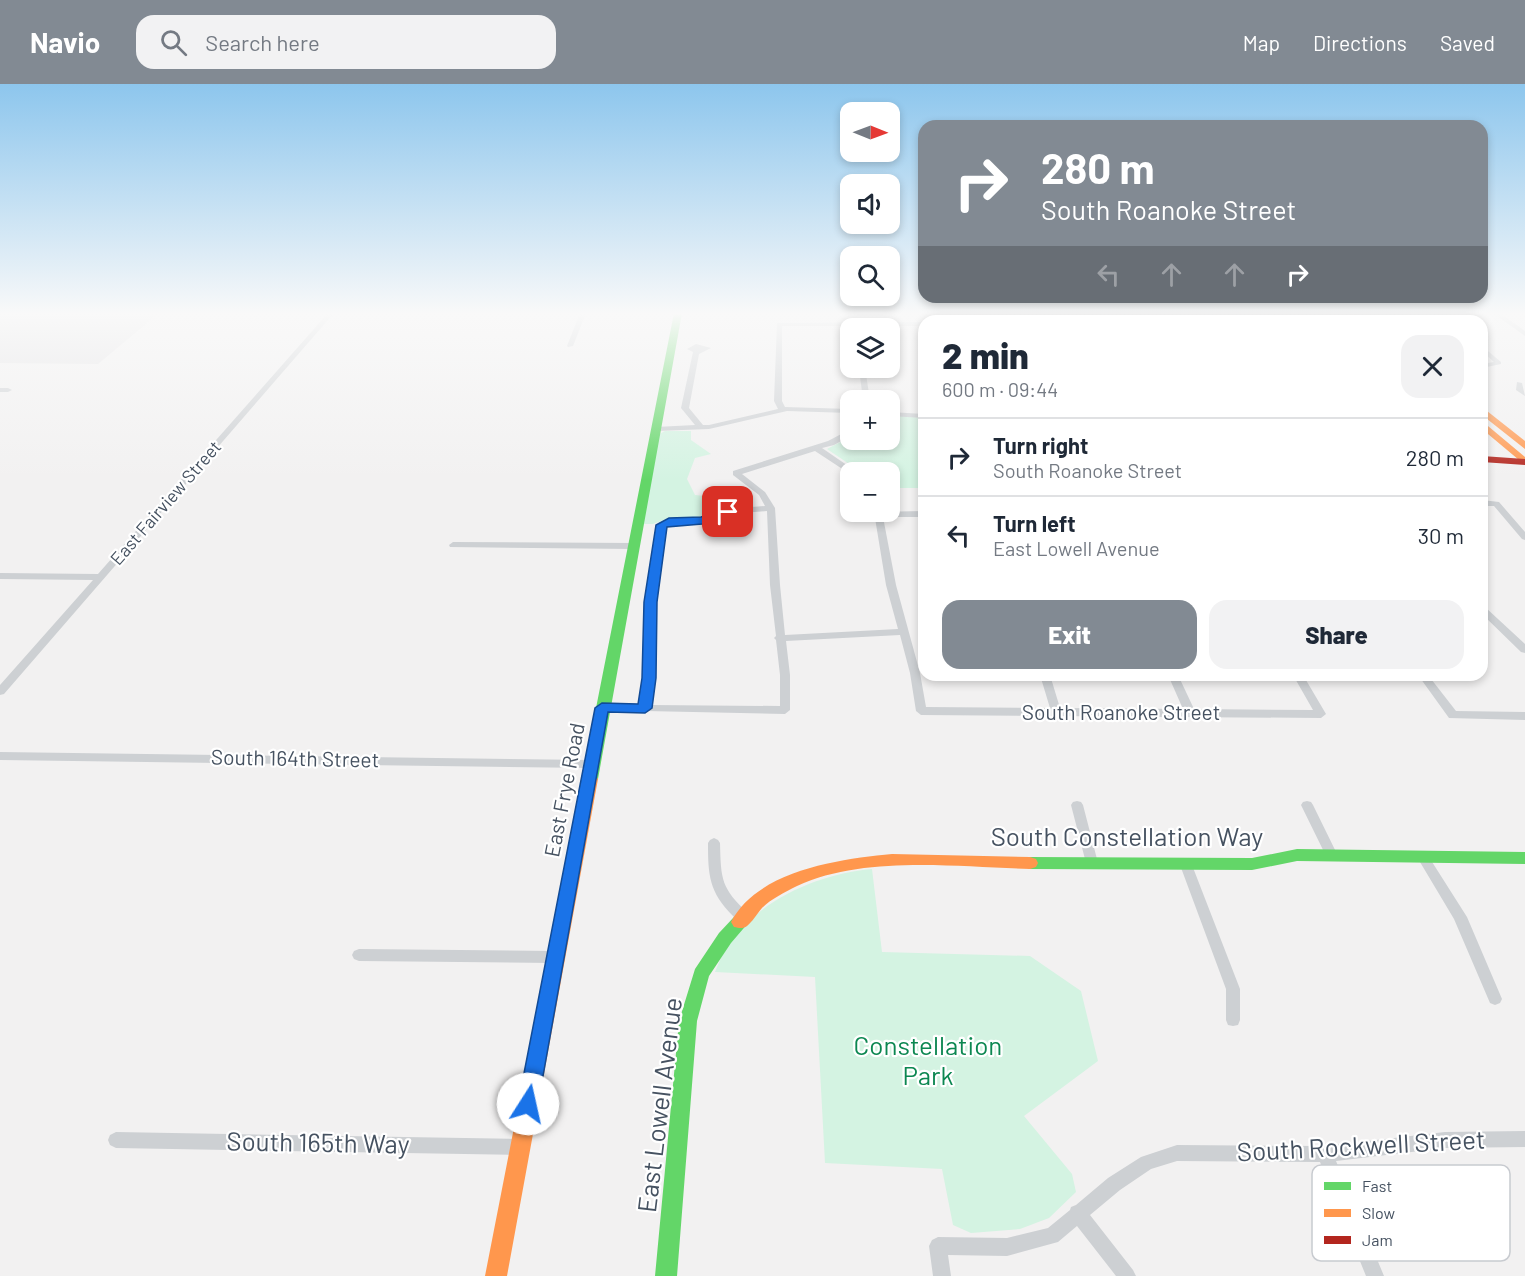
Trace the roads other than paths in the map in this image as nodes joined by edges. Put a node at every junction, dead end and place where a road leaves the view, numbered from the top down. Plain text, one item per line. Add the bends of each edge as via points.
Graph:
1 (283, 369) edge
2 (667, 369) edge
3 (693, 369) edge
4 (778, 369) edge
5 (1518, 383) dead end
6 (1525, 394) edge
7 (782, 409) junction
8 (840, 411) edge
9 (900, 415) edge
10 (1488, 415) edge
11 (918, 416) edge
12 (701, 428) junction
13 (656, 429) junction
14 (1488, 430) edge
15 (840, 437) edge
16 (1525, 446) edge
17 (816, 448) junction
18 (1488, 459) edge
19 (1521, 462) edge
20 (840, 464) edge
21 (1488, 464) edge
22 (1488, 503) edge
23 (771, 508) junction
24 (900, 513) edge
25 (918, 514) edge
26 (880, 522) edge
27 (1525, 537) edge
28 (453, 545) dead end
29 (633, 546) junction
30 (0, 576) edge
31 (101, 577) junction
32 (1488, 615) edge
33 (902, 632) junction
34 (779, 638) junction
35 (1525, 650) edge
36 (1047, 681) edge
37 (1176, 681) edge
38 (1302, 681) edge
39 (1427, 681) edge
40 (0, 692) edge
41 (602, 708) junction
42 (645, 708) junction
43 (1056, 712) junction
44 (1190, 713) junction
45 (1525, 716) edge
46 (0, 756) edge
47 (591, 764) junction
48 (1077, 805) dead end
49 (1307, 806) dead end
50 (714, 843) dead end
51 (1332, 856) junction
52 (1423, 857) junction
53 (1525, 858) edge
54 (1092, 863) junction
55 (1186, 865) junction
56 (744, 918) junction
57 (359, 955) dead end
58 (554, 957) junction
59 (1495, 999) dead end
60 (1233, 1020) dead end
61 (1525, 1139) edge
62 (116, 1140) dead end
63 (521, 1147) junction
64 (1325, 1154) junction
65 (1330, 1165) edge
66 (1077, 1214) junction
67 (1369, 1261) edge
68 (496, 1276) edge
69 (666, 1276) edge
70 (942, 1276) edge
71 (1126, 1276) edge
72 (1375, 1276) edge

1 - 31 street, East Fairview Street
2 - 13 street, East Frye Road
3 - 12 street via 685,408
4 - 7 street via 778,401
5 - 6 street
7 - 8 street
7 - 12 street
9 - 11 street
10 - 16 street
12 - 13 street
13 - 29 street, East Frye Road
14 - 19 street
15 - 17 street
17 - 20 street
17 - 23 street via 736,473 762,494
18 - 19 street
19 - 21 street
22 - 27 street via 1496,504
23 - 34 street
23 - 42 street via 663,523 650,602
24 - 25 street
26 - 33 street
28 - 29 street
29 - 41 street, East Frye Road
30 - 31 street
31 - 40 street, East Fairview Street
32 - 35 street
33 - 34 street
33 - 43 street, South Roanoke Street via 915,673 921,711
34 - 42 street via 785,710
36 - 43 street
37 - 44 street
38 - 44 street, South Roanoke Street via 1321,714
39 - 45 street via 1453,716
41 - 42 street
41 - 47 street, East Frye Road
43 - 44 street, South Roanoke Street
46 - 47 street, South 164th Street
47 - 58 street, East Frye Road
48 - 54 street
49 - 51 street
50 - 56 street via 715,885
51 - 52 street, South Constellation Way
51 - 55 street, South Constellation Way via 1297,855 1252,864
52 - 53 street, South Constellation Way
52 - 59 street via 1460,917
54 - 55 street, South Constellation Way
54 - 56 street, South Constellation Way via 902,861 851,865 804,876 761,899
55 - 60 street via 1233,989
56 - 69 street, East Lowell Avenue via 701,974 688,1021
57 - 58 street
58 - 63 street, East Frye Road
61 - 64 street, South Rockwell Street via 1445,1140
62 - 63 street, South 165th Way
63 - 68 street, East Frye Road
64 - 65 street
64 - 66 street, South Rockwell Street via 1177,1153 1147,1163
66 - 70 street, South Rockwell Street via 1052,1236 1007,1247 938,1246
66 - 71 street
67 - 72 street

